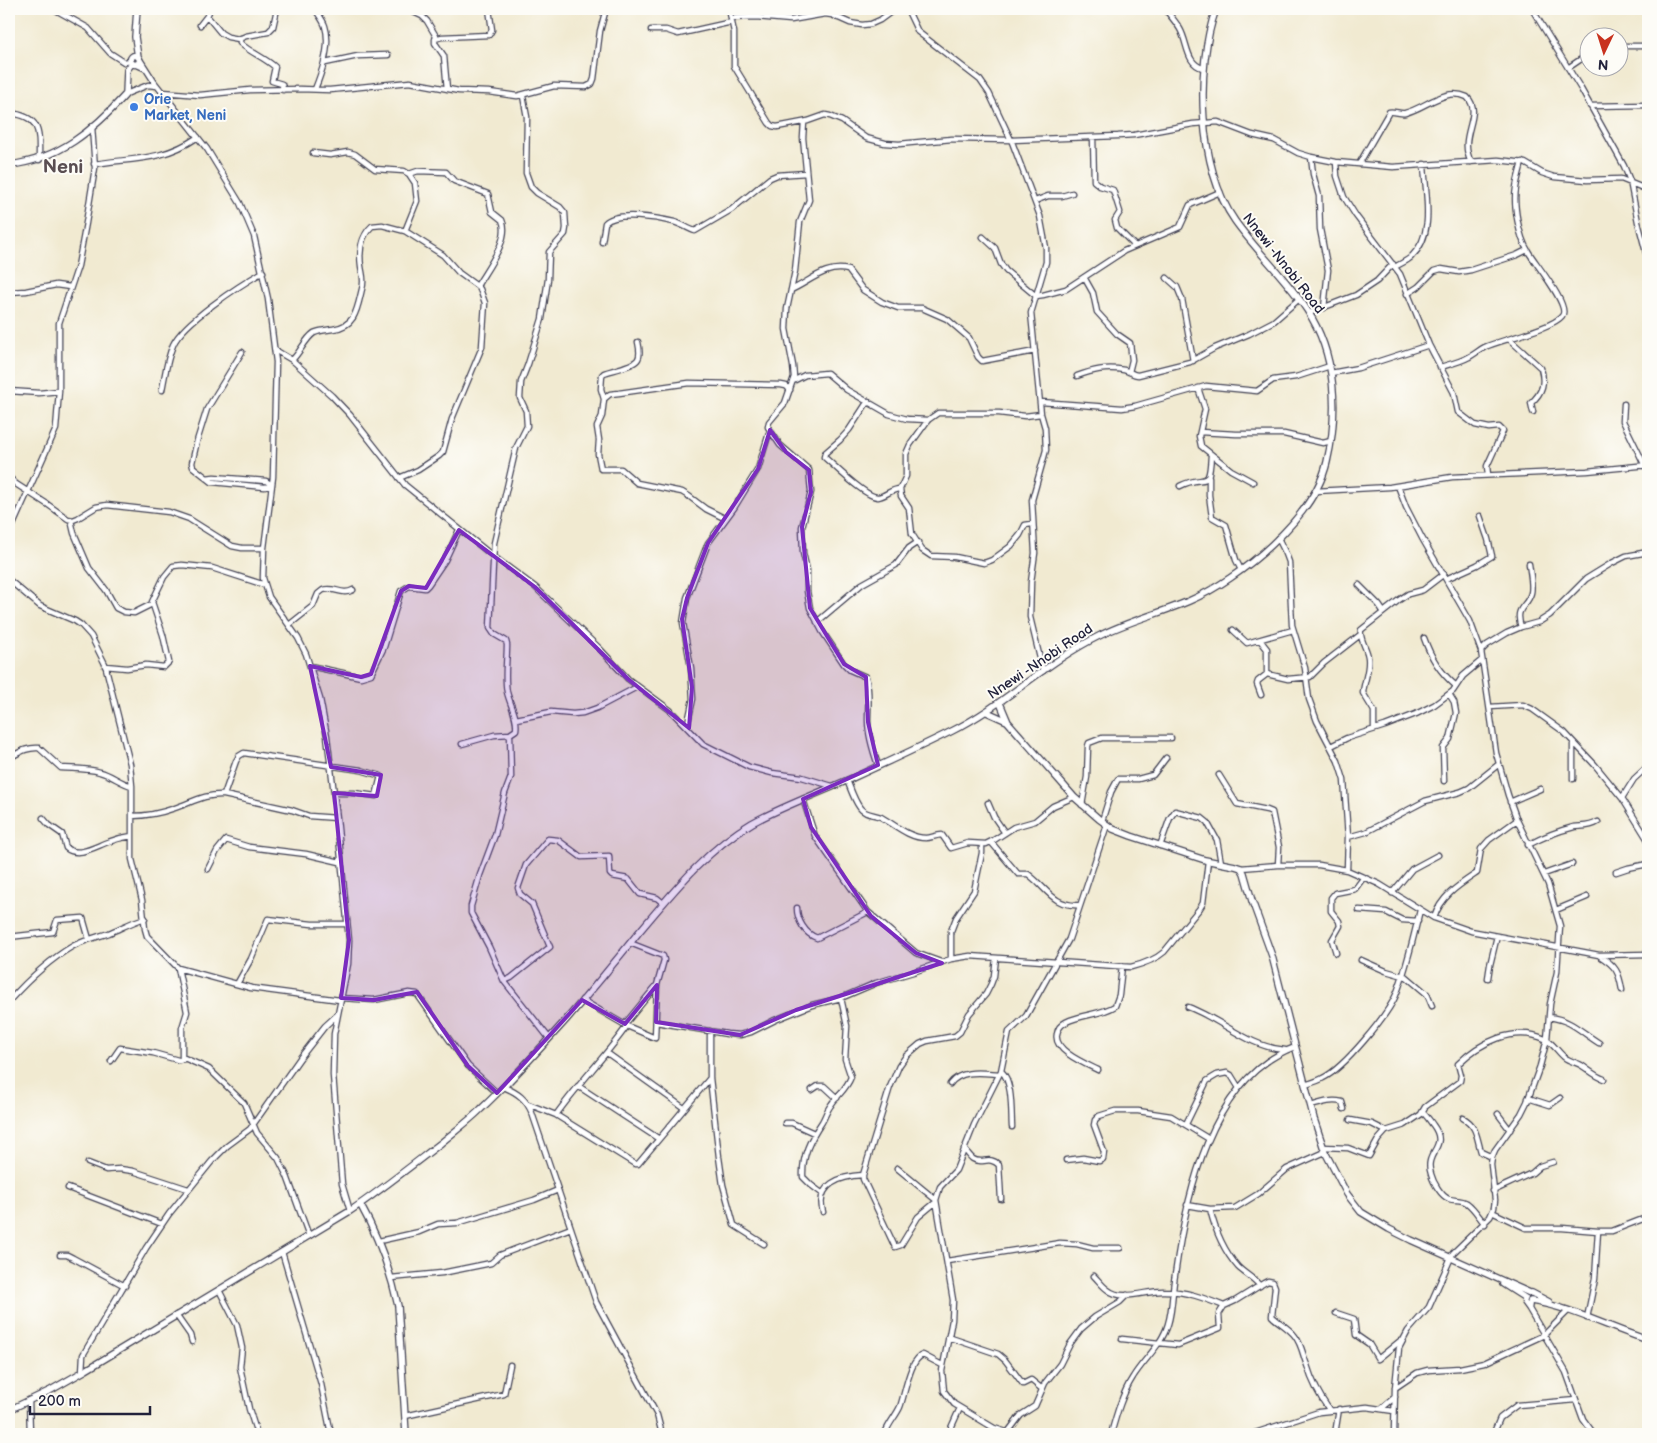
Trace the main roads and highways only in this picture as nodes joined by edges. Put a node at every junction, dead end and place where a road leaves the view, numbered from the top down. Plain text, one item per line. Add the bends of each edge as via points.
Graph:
1 (137, 9) edge
2 (1216, 9) edge
3 (9, 165) edge
4 (1000, 703) junction
5 (987, 712) junction
6 (1008, 722) junction
7 (360, 1204) junction
8 (1489, 1275) junction
9 (1531, 1293) junction
10 (1528, 1299) junction
11 (1565, 1310) junction
12 (1648, 1340) edge
13 (10, 1408) edge
14 (406, 1434) edge

1 - 3 main road via 134,60 127,70 126,94 67,146 39,160
2 - 4 main road, Nnewi -Nnobi Road via 1203,68 1210,159 1220,192 1234,220 1299,299 1321,335 1330,366 1334,406 1327,464 1316,491 1296,522 1241,570 1188,601 1099,636
4 - 5 main road, Nnewi -Nnobi Road
4 - 6 main road
5 - 6 main road
5 - 7 main road, Nnewi -Nnobi Road via 752,824 730,838 663,903 549,1038 478,1113
6 - 8 main road via 1074,797 1104,823 1160,846 1241,868 1272,956 1324,1150 1347,1194 1361,1212 1389,1229
7 - 13 main road, Nnewi -Nnobi Road via 82,1372
7 - 14 main road via 379,1241 399,1314
8 - 9 main road
8 - 10 main road
9 - 10 main road via 1525,1294
9 - 11 main road
10 - 11 main road
11 - 12 main road

